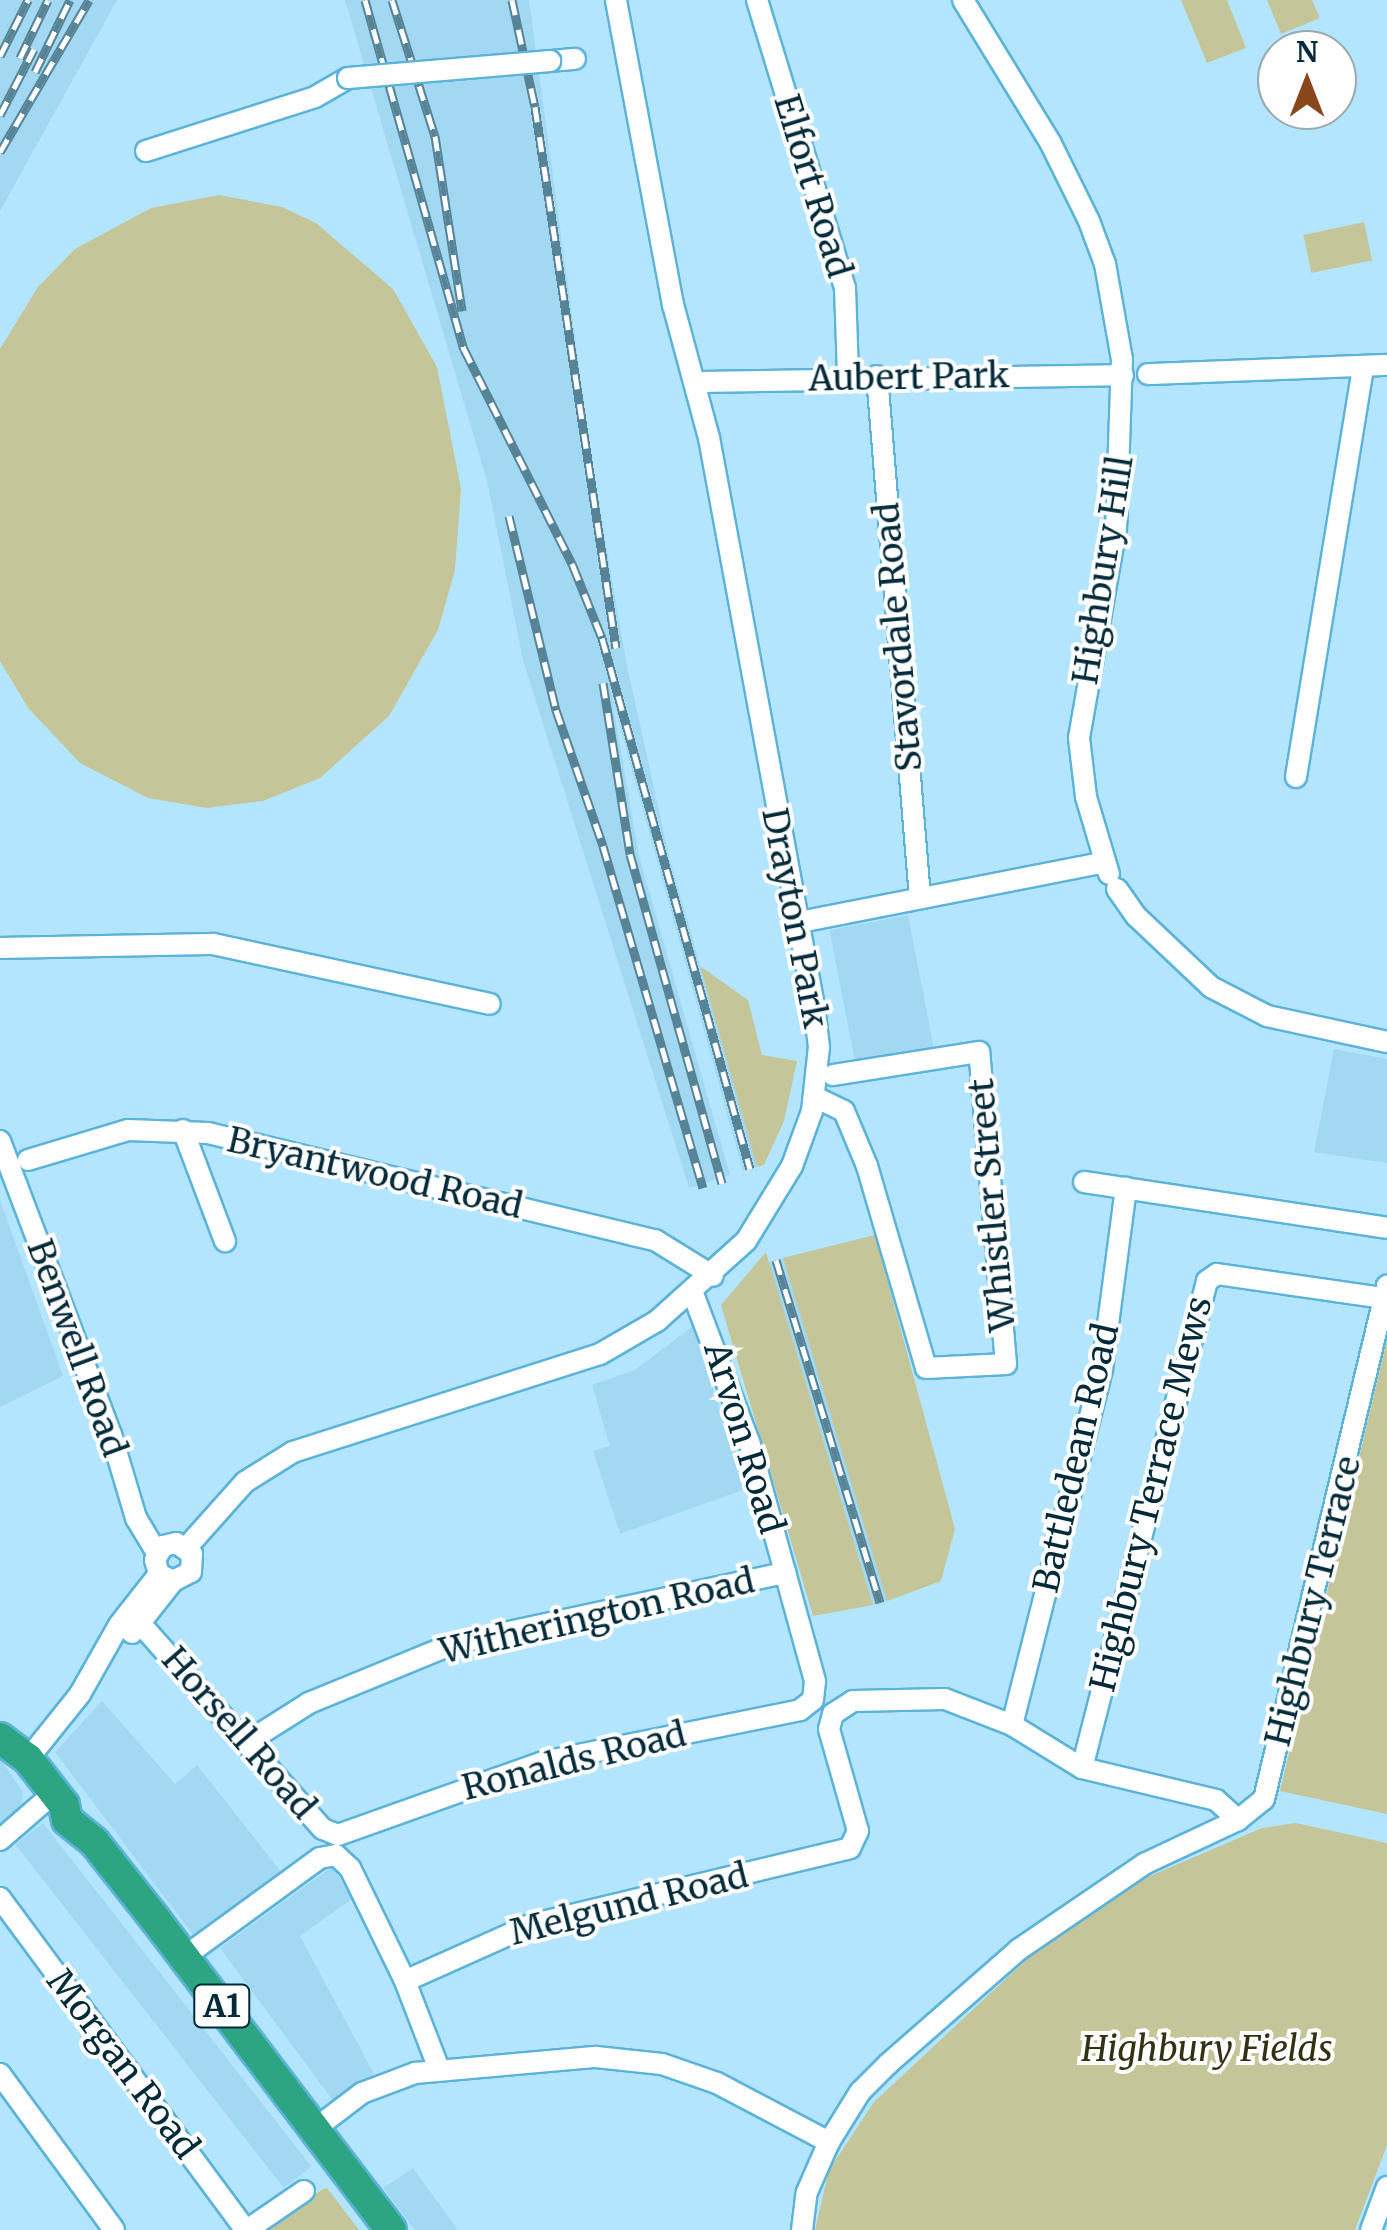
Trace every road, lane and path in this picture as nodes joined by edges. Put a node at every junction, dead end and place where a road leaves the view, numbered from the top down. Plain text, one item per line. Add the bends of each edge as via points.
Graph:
1 (616, 0) edge
2 (757, 0) edge
3 (963, 0) edge
4 (575, 59) dead end
5 (146, 151) dead end
6 (1387, 365) edge
7 (1362, 366) junction
8 (1148, 374) dead end
9 (1123, 375) junction
10 (848, 376) junction
11 (877, 376) junction
12 (695, 382) junction
13 (1296, 776) dead end
14 (1110, 875) junction
15 (920, 898) junction
16 (795, 922) junction
17 (0, 948) edge
18 (490, 1004) dead end
19 (1387, 1042) edge
20 (833, 1075) dead end
21 (815, 1097) junction
22 (182, 1130) junction
23 (0, 1141) edge
24 (28, 1160) dead end
25 (1084, 1182) dead end
26 (1126, 1188) junction
27 (1387, 1228) edge
28 (225, 1241) dead end
29 (713, 1276) junction
30 (1386, 1292) edge
31 (692, 1294) junction
32 (187, 1547) junction
33 (157, 1552) junction
34 (785, 1573) junction
35 (166, 1578) junction
36 (136, 1618) junction
37 (813, 1700) joint
38 (0, 1713) edge
39 (1012, 1725) junction
40 (249, 1740) junction
41 (16, 1749) edge
42 (1082, 1768) junction
43 (59, 1799) junction
44 (1238, 1820) junction
45 (0, 1840) edge
46 (337, 1845) junction
47 (0, 1898) edge
48 (184, 1957) junction
49 (405, 1981) junction
50 (439, 2069) junction
51 (0, 2074) edge
52 (316, 2128) junction
53 (830, 2142) junction
54 (1387, 2187) edge
55 (304, 2191) dead end
56 (114, 2230) edge
57 (247, 2230) edge
58 (392, 2230) edge
59 (802, 2230) edge
60 (1371, 2230) edge

1 - 12 street, Drayton Park via 673,305
2 - 10 street, Elfort Road via 845,288
3 - 9 street, Highbury Hill via 1050,142 1089,221 1105,264
4 - 5 street, bridge via 348,78 315,96
6 - 7 street
7 - 8 street
7 - 13 street
9 - 11 street, Aubert Park
9 - 14 street, Highbury Hill via 1116,528 1079,738
10 - 11 street, Aubert Park
10 - 12 street, Aubert Park
11 - 15 street, Stavordale Road
12 - 16 street, Drayton Park
14 - 15 street
14 - 19 street, Highbury Hill via 1136,916 1211,987 1267,1016
15 - 16 street
16 - 21 street, Drayton Park via 818,1027
17 - 18 street via 213,944
20 - 21 street, Whistler Street via 979,1052 1006,1364 926,1368 867,1166 844,1112
21 - 29 street, Drayton Park via 799,1150 770,1208
22 - 24 street, Bryantwood Road via 128,1130
22 - 28 street
22 - 29 street, Bryantwood Road via 656,1240
23 - 33 street, Benwell Road via 136,1518
25 - 26 street
26 - 27 street
26 - 39 street, Battledean Road via 1102,1370
29 - 31 street, Drayton Park
30 - 42 street, Highbury Terrace Mews via 1216,1274 1207,1280
30 - 44 street, Highbury Terrace via 1264,1799
31 - 32 street, Drayton Park via 600,1354 293,1452 245,1482
31 - 34 street, Arvon Road via 749,1442
32 - 33 street via 172,1543
32 - 35 street, Drayton Park via 191,1572
33 - 35 street
34 - 37 street, Arvon Road via 815,1681
34 - 40 street, Witherington Road via 453,1644 309,1703
35 - 36 street, Drayton Park
36 - 40 street, Horsell Road
36 - 41 street, Drayton Park
37 - 46 street, Ronalds Road via 800,1710 542,1762
38 - 41 highway, A1 via 20,1738
39 - 42 street
39 - 49 street, Melgund Road via 944,1699 905,1695 845,1703 829,1730 856,1842 530,1925
40 - 46 street, Horsell Road
41 - 43 highway, A1
42 - 44 street via 1226,1805
43 - 45 street
43 - 48 highway, A1 via 67,1820 95,1844
44 - 53 street via 1144,1864 1018,1950 874,2078
46 - 48 street, Ronalds Road
46 - 49 street, Horsell Road
47 - 57 street, Morgan Road
48 - 52 highway, A1
49 - 50 street, Horsell Road
50 - 52 street via 362,2093
50 - 53 street via 596,2057 662,2064 763,2104
51 - 56 street
52 - 58 highway, A1
53 - 59 street via 807,2192
54 - 60 street
55 - 57 street

